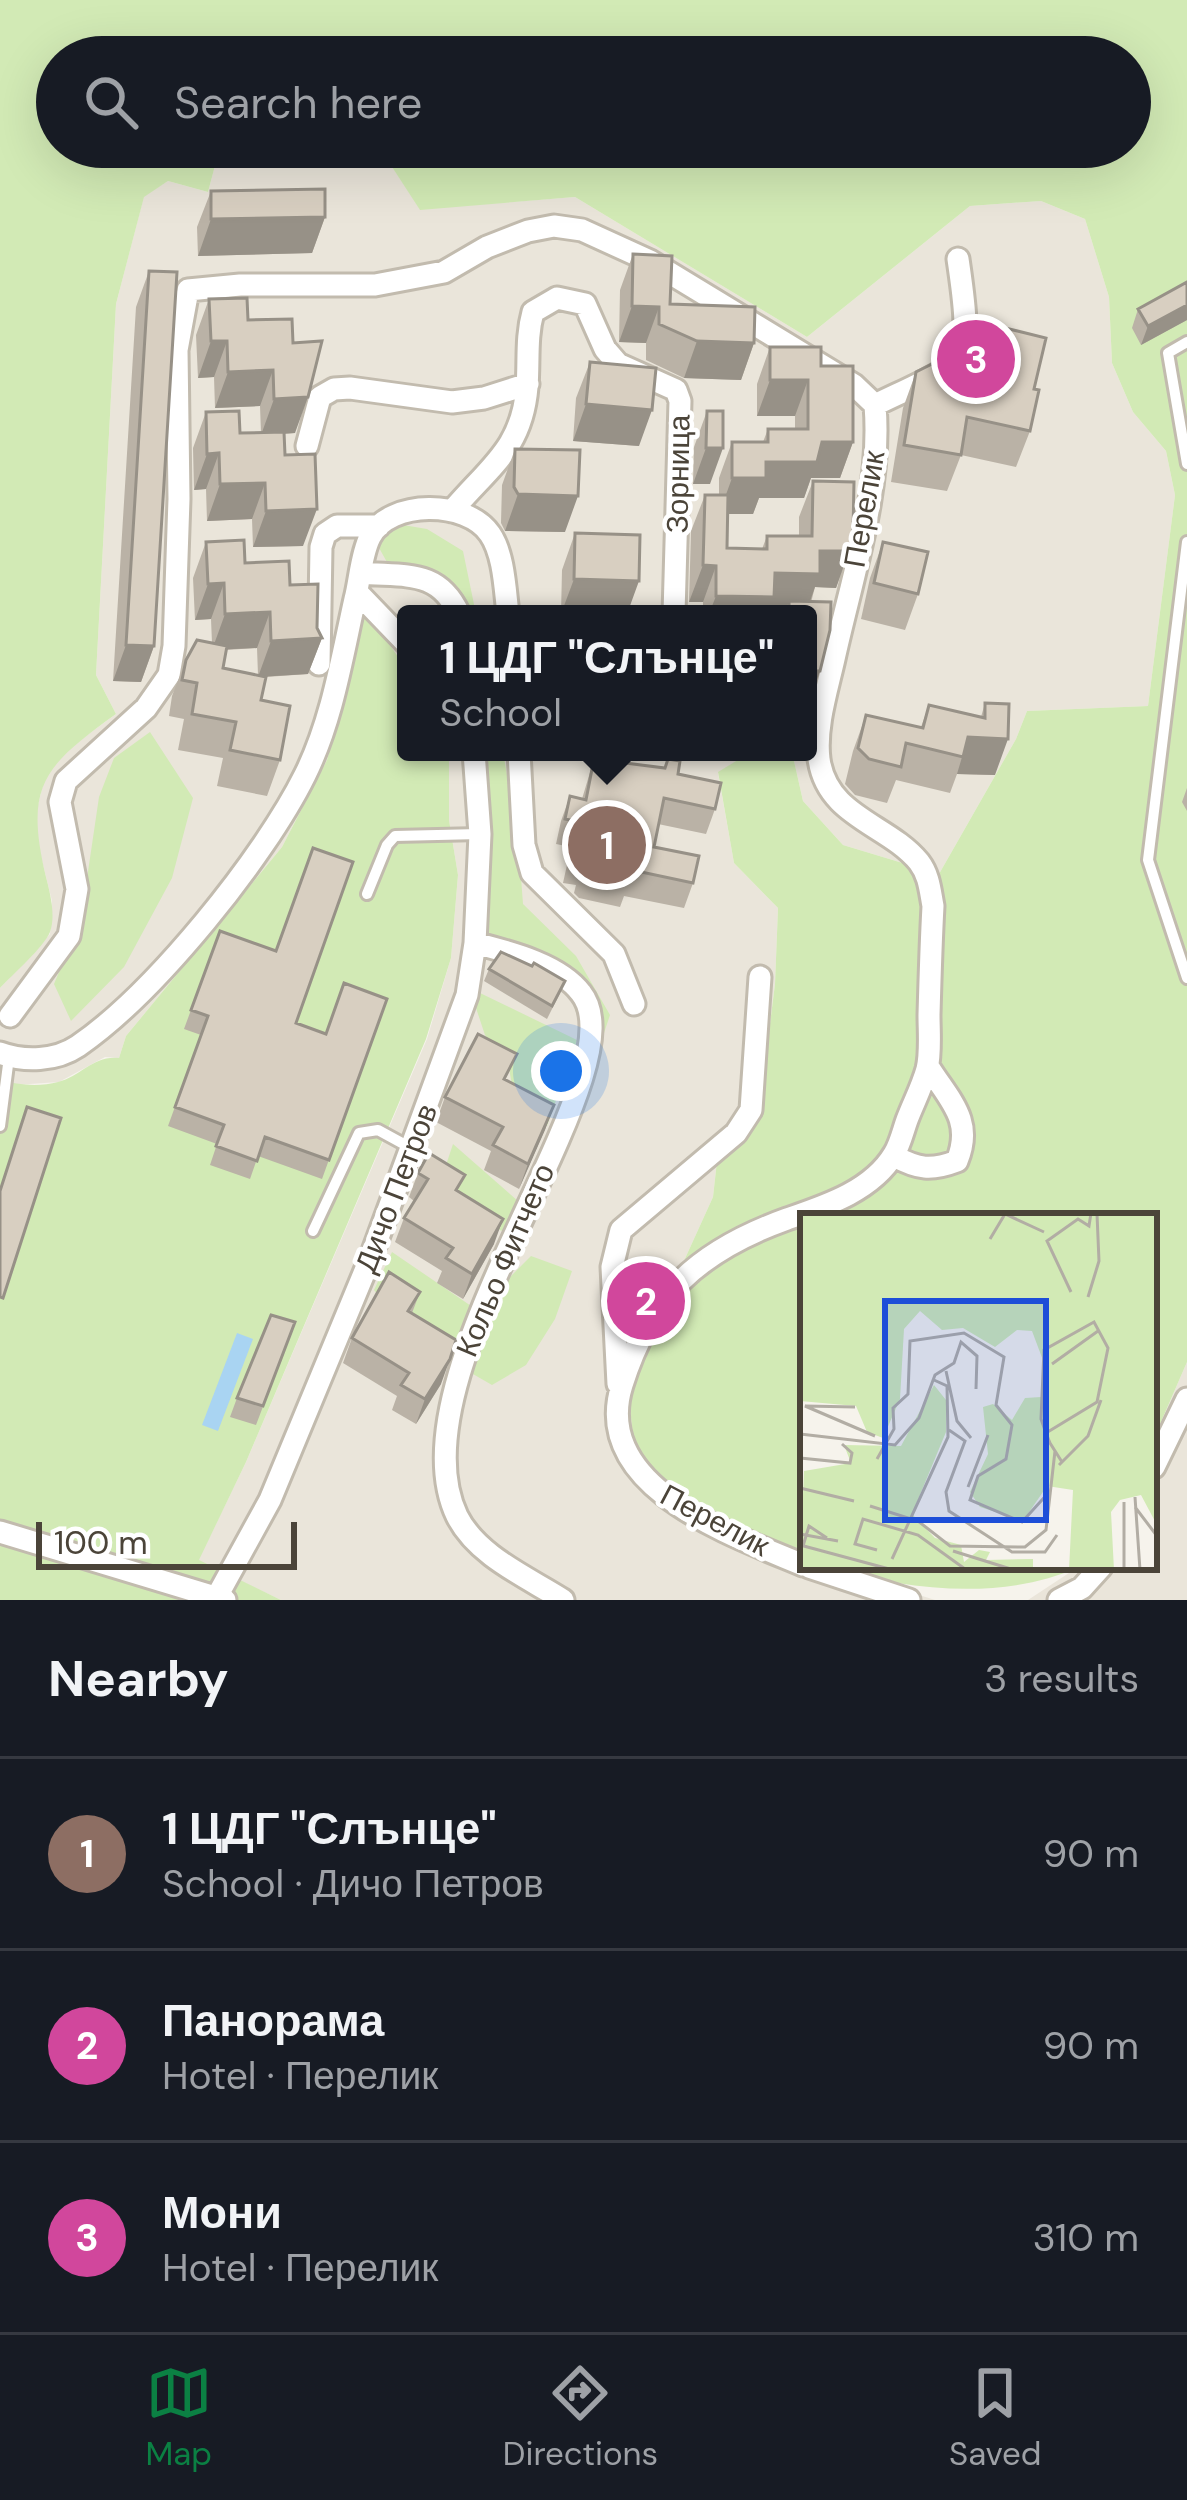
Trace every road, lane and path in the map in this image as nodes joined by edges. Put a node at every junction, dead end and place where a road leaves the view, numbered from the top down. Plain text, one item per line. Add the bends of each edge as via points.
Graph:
1 (958, 259) dead end
2 (1187, 342) edge
3 (527, 384) junction
4 (875, 405) junction
5 (307, 446) dead end
6 (1187, 464) edge
7 (452, 511) junction
8 (379, 526) junction
9 (1187, 542) edge
10 (359, 583) junction
11 (455, 605) edge
12 (506, 605) edge
13 (674, 605) edge
14 (397, 632) edge
15 (320, 664) edge
16 (475, 761) edge
17 (519, 761) edge
18 (479, 834) junction
19 (367, 894) dead end
20 (476, 943) junction
21 (1185, 969) edge
22 (760, 977) dead end
23 (634, 1004) dead end
24 (5, 1014) edge
25 (4, 1055) edge
26 (928, 1066) junction
27 (0, 1126) edge
28 (412, 1149) junction
29 (893, 1156) junction
30 (805, 1213) edge
31 (800, 1215) edge
32 (313, 1231) dead end
33 (620, 1394) junction
34 (1187, 1399) edge
35 (1157, 1461) edge
36 (0, 1532) edge
37 (800, 1563) edge
38 (818, 1570) edge
39 (1098, 1570) edge
40 (219, 1599) edge
41 (563, 1600) edge
42 (909, 1600) edge
43 (1059, 1600) edge

1 - 4 street via 962,356
2 - 6 lane via 1168,353
3 - 5 street via 452,402 334,389 320,397
3 - 7 street, Зорница via 509,450
3 - 13 street, Зорница via 533,312 557,298 585,304 618,364 676,390
4 - 24 street via 650,261 582,230 527,231 444,272 375,285 188,290 177,350 169,675 146,708 66,781 60,802 77,890 69,936
4 - 26 street, Перелик via 874,473 822,711 819,760 854,817 894,840 928,880
7 - 8 street via 431,508
7 - 12 street via 491,535
8 - 10 street
8 - 15 street via 338,526 325,534
9 - 21 lane via 1148,860
10 - 11 street via 427,578
10 - 14 street
10 - 25 street via 306,774 256,855 160,973 75,1049 24,1061
16 - 18 street, Дичо Петров
17 - 23 street via 532,873 614,955
18 - 19 lane via 395,836
18 - 20 street, Дичо Петров
20 - 28 street, Дичо Петров via 467,995
20 - 41 street, Кольо Фитчето via 560,975 583,994 593,1026 582,1076 451,1394 444,1470 471,1537
22 - 33 street via 752,1110 736,1133 621,1230 612,1267
24 - 25 street
25 - 27 lane
26 - 29 street, Перелик
26 - 29 street via 965,1124 965,1142 957,1161 933,1170
28 - 32 lane via 378,1130 359,1133
28 - 40 street, Дичо Петров via 270,1500
29 - 30 street, Перелик via 863,1185
31 - 33 street, Перелик via 682,1276 634,1346
33 - 37 street, Перелик via 627,1453 644,1480 672,1503
34 - 35 street
36 - 40 street
38 - 42 street, Перелик
39 - 43 street

